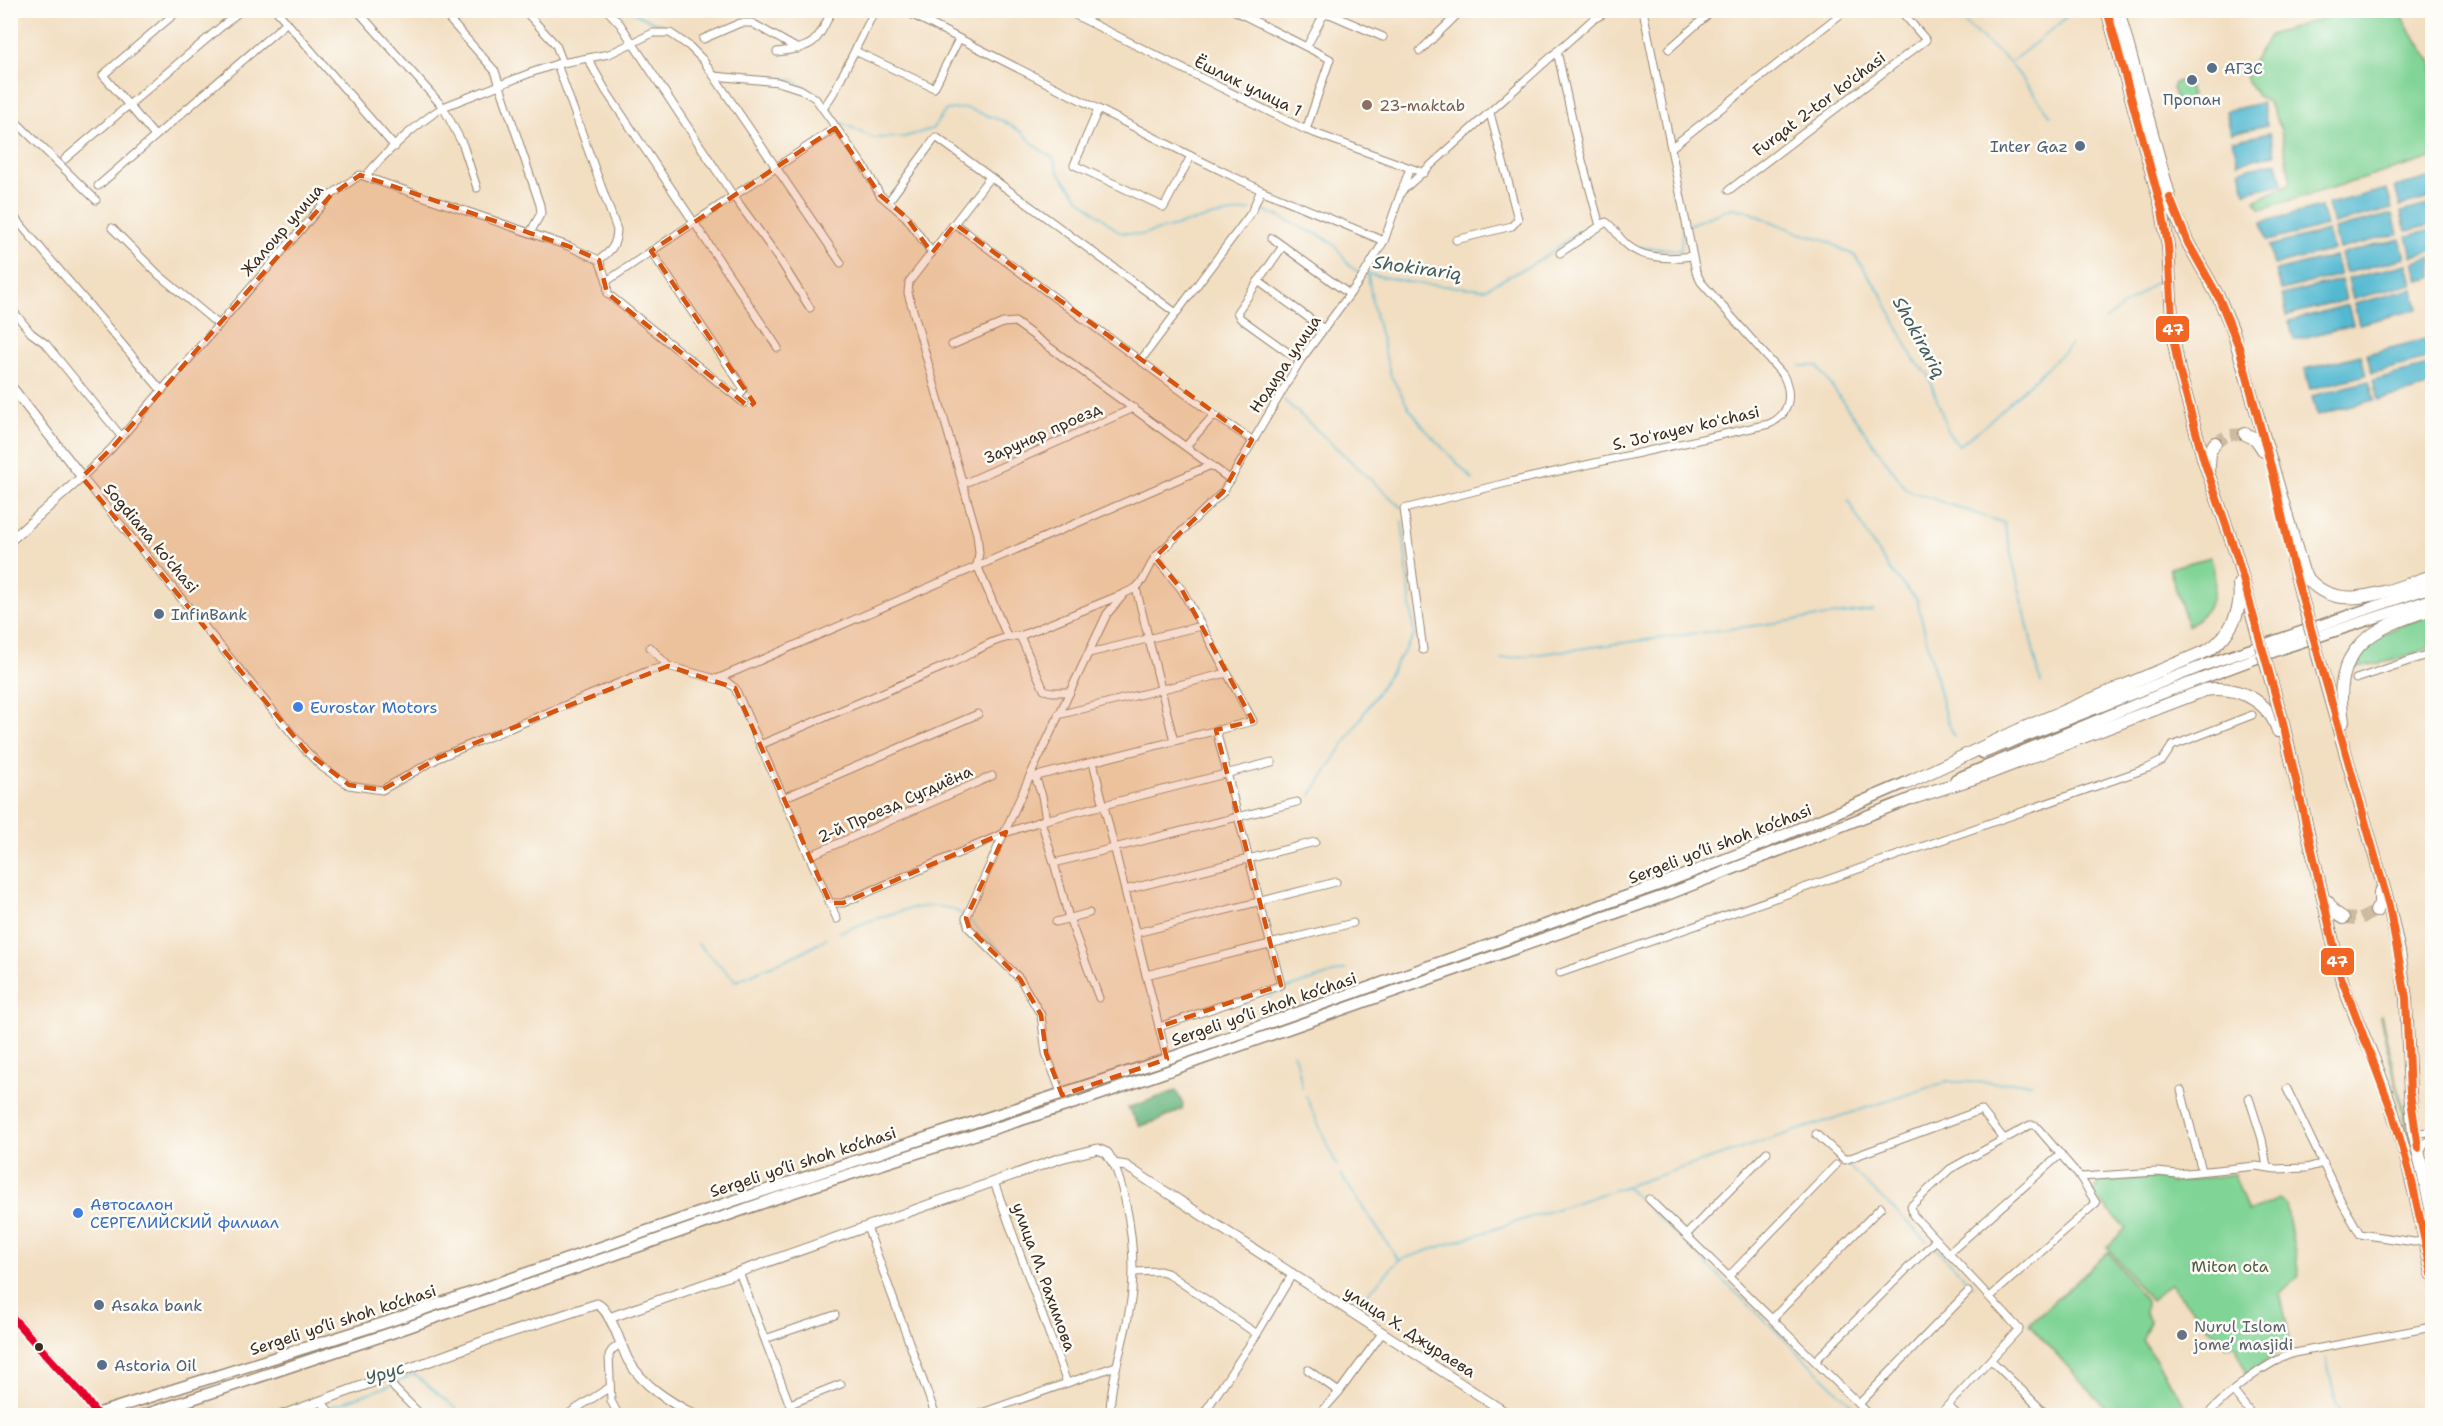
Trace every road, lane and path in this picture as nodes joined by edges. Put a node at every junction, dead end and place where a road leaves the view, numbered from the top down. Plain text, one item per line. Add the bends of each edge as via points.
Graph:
1 (179, 10) edge
2 (242, 10) edge
3 (276, 10) edge
4 (357, 10) edge
5 (441, 10) edge
6 (524, 10) edge
7 (607, 10) edge
8 (832, 10) edge
9 (875, 10) edge
10 (903, 10) edge
11 (1065, 10) edge
12 (1233, 10) edge
13 (1462, 10) edge
14 (1610, 10) edge
15 (1643, 10) edge
16 (1713, 10) edge
17 (1846, 10) edge
18 (1900, 10) edge
19 (2107, 10) edge
20 (2118, 10) edge
21 (287, 22) junction
22 (1383, 37) dead end
23 (703, 39) dead end
24 (959, 39) junction
25 (632, 43) junction
26 (1307, 46) junction
27 (798, 49) junction
28 (1669, 49) dead end
29 (855, 51) junction
30 (1420, 51) dead end
31 (1557, 51) junction
32 (777, 52) dead end
33 (588, 59) junction
34 (560, 64) junction
35 (714, 76) junction
36 (500, 84) junction
37 (826, 104) junction
38 (128, 105) junction
39 (443, 107) junction
40 (1098, 110) junction
41 (1490, 113) junction
42 (2140, 113) junction
43 (10, 116) edge
44 (835, 128) junction
45 (1306, 130) junction
46 (155, 136) junction
47 (395, 147) junction
48 (1672, 147) junction
49 (1191, 156) junction
50 (65, 159) dead end
51 (776, 167) junction
52 (1410, 168) junction
53 (1424, 173) junction
54 (366, 176) junction
55 (990, 177) junction
56 (98, 186) dead end
57 (477, 188) dead end
58 (1261, 190) junction
59 (1729, 190) dead end
60 (1401, 192) junction
61 (734, 196) junction
62 (96, 200) dead end
63 (888, 202) junction
64 (2167, 208) junction
65 (10, 212) edge
66 (694, 224) junction
67 (955, 224) junction
68 (1600, 226) junction
69 (112, 228) dead end
70 (530, 233) junction
71 (1272, 238) dead end
72 (1456, 240) dead end
73 (1384, 241) junction
74 (1283, 246) junction
75 (651, 251) junction
76 (932, 253) junction
77 (1560, 253) dead end
78 (1692, 256) junction
79 (599, 260) junction
80 (841, 263) dead end
81 (607, 281) junction
82 (1258, 281) junction
83 (1350, 294) junction
84 (10, 307) edge
85 (810, 308) dead end
86 (1176, 313) junction
87 (219, 325) junction
88 (1324, 329) junction
89 (952, 345) dead end
90 (778, 348) dead end
91 (1141, 360) junction
92 (1300, 361) junction
93 (10, 385) edge
94 (162, 391) junction
95 (1134, 408) junction
96 (1214, 415) junction
97 (2245, 434) dead end
98 (121, 436) junction
99 (1252, 440) junction
100 (2215, 443) dead end
101 (1186, 446) junction
102 (1211, 465) junction
103 (2273, 474) junction
104 (82, 477) junction
105 (1231, 480) junction
106 (963, 484) junction
107 (2217, 503) junction
108 (10, 541) edge
109 (1155, 557) junction
110 (977, 565) junction
111 (2433, 576) edge
112 (2433, 586) edge
113 (1136, 588) junction
114 (1125, 593) junction
115 (2433, 599) edge
116 (2433, 609) edge
117 (1201, 626) junction
118 (1007, 636) junction
119 (1020, 636) junction
120 (1148, 639) junction
121 (650, 647) dead end
122 (1423, 650) dead end
123 (2433, 652) edge
124 (1089, 653) junction
125 (668, 666) junction
126 (1227, 673) junction
127 (717, 679) junction
128 (2356, 679) dead end
129 (1161, 690) junction
130 (1070, 692) junction
131 (2336, 700) junction
132 (978, 714) dead end
133 (1058, 715) junction
134 (2252, 715) dead end
135 (2279, 721) junction
136 (1216, 730) junction
137 (1174, 741) junction
138 (760, 745) junction
139 (1093, 762) junction
140 (1272, 762) dead end
141 (1227, 773) junction
142 (992, 776) dead end
143 (1032, 777) junction
144 (1906, 783) junction
145 (783, 798) junction
146 (1913, 798) junction
147 (1297, 802) dead end
148 (1103, 805) junction
149 (1238, 816) junction
150 (1043, 820) junction
151 (1005, 833) junction
152 (1315, 842) dead end
153 (1114, 848) junction
154 (809, 856) junction
155 (1249, 859) junction
156 (1054, 863) junction
157 (2376, 864) junction
158 (1336, 882) dead end
159 (2321, 886) junction
160 (1125, 890) junction
161 (1260, 902) junction
162 (830, 903) junction
163 (2376, 911) dead end
164 (1089, 913) dead end
165 (1069, 918) junction
166 (2343, 918) dead end
167 (837, 919) dead end
168 (1056, 922) dead end
169 (1353, 923) dead end
170 (1136, 933) junction
171 (1271, 943) junction
172 (1560, 973) dead end
173 (1146, 975) junction
174 (1098, 998) dead end
175 (1160, 1027) junction
176 (1167, 1059) junction
177 (2287, 1089) dead end
178 (2181, 1090) dead end
179 (1062, 1095) junction
180 (2249, 1098) dead end
181 (2414, 1132) junction
182 (2433, 1132) edge
183 (1816, 1134) dead end
184 (2004, 1139) junction
185 (2433, 1139) edge
186 (1767, 1152) dead end
187 (2061, 1154) junction
188 (2420, 1156) junction
189 (2324, 1163) junction
190 (1114, 1164) junction
191 (1836, 1166) dead end
192 (2267, 1167) junction
193 (2202, 1171) junction
194 (2080, 1178) junction
195 (994, 1182) junction
196 (1649, 1198) dead end
197 (1881, 1207) dead end
198 (2433, 1212) edge
199 (867, 1227) junction
200 (1686, 1234) junction
201 (1936, 1240) junction
202 (2425, 1241) junction
203 (1949, 1253) junction
204 (740, 1272) junction
205 (1134, 1272) junction
206 (1293, 1273) junction
207 (2433, 1274) edge
208 (1729, 1276) junction
209 (1968, 1292) dead end
210 (1990, 1296) junction
211 (10, 1314) edge
212 (835, 1315) dead end
213 (609, 1317) junction
214 (1773, 1318) junction
215 (2433, 1327) edge
216 (1383, 1332) junction
217 (1257, 1334) junction
218 (765, 1339) junction
219 (620, 1344) junction
220 (1816, 1360) junction
221 (1991, 1360) junction
222 (1116, 1366) junction
223 (1308, 1370) dead end
224 (391, 1382) junction
225 (1067, 1383) junction
226 (841, 1384) dead end
227 (610, 1387) junction
228 (2234, 1391) junction
229 (1339, 1392) junction
230 (790, 1404) junction
231 (1859, 1404) junction
232 (324, 1406) junction
233 (1948, 1406) junction
234 (95, 1415) edge
235 (141, 1416) edge
236 (280, 1416) edge
237 (333, 1416) edge
238 (422, 1416) edge
239 (565, 1416) edge
240 (619, 1416) edge
241 (696, 1416) edge
242 (794, 1416) edge
243 (936, 1416) edge
244 (973, 1416) edge
245 (1110, 1416) edge
246 (1202, 1416) edge
247 (1318, 1416) edge
248 (1511, 1416) edge
249 (1871, 1416) edge
250 (1938, 1416) edge
251 (1959, 1416) edge
252 (2048, 1416) edge
253 (2206, 1416) edge
254 (2253, 1416) edge

1 - 38 street via 103,75
2 - 38 street
3 - 21 street
4 - 39 street
5 - 36 street via 495,71
6 - 34 street via 556,45
7 - 25 street
8 - 27 street via 819,37
9 - 29 street
10 - 24 street
11 - 45 street, Ёшлик улица 1
12 - 26 street
13 - 30 street
14 - 31 street via 1592,20
15 - 48 street, S. Joʻrayev koʻchasi
16 - 28 street
17 - 48 street
18 - 59 street, Furqat 2-tor ko'chasi via 1926,40
19 - 42 highway
20 - 42 highway
21 - 46 street
21 - 47 street
22 - 26 street via 1330,14 1323,16
23 - 27 street via 752,22
24 - 29 street via 935,88
24 - 40 street
25 - 33 street
25 - 35 street via 653,33 670,33 689,46
25 - 61 street
26 - 45 street via 1326,56 1330,64
27 - 32 street
29 - 37 street
31 - 41 street
31 - 68 street
33 - 34 street
33 - 66 street
34 - 36 street
34 - 79 street via 617,230 612,250
35 - 37 street via 778,82
35 - 51 street
36 - 39 street
36 - 70 street via 540,205 541,213
37 - 44 street
38 - 46 street
38 - 50 street
39 - 47 street
39 - 57 street via 463,145
40 - 49 street
40 - 49 street via 1074,165 1164,207
41 - 53 street
41 - 72 street via 1518,219 1512,226
42 - 64 highway
43 - 62 street
44 - 51 street
44 - 63 street
45 - 52 street, Ёшлик улица 1
46 - 56 street
47 - 54 street
48 - 78 street, S. Joʻrayev koʻchasi
49 - 58 street
51 - 61 street
51 - 80 street
52 - 53 street, Ёшлик улица 1
52 - 60 street, Нодира улица
53 - 60 street
54 - 70 street
54 - 87 street, Жалоир улица via 360,175 331,195
55 - 63 street via 936,137
55 - 67 street
55 - 86 street
58 - 73 street
58 - 86 street via 1251,213
60 - 73 street, Нодира улица
61 - 66 street
61 - 85 street
63 - 76 street via 906,217
64 - 103 highway via 2219,298 2233,331
64 - 107 highway via 2175,350
65 - 94 street
66 - 75 street
66 - 90 street
67 - 76 street
67 - 91 street
68 - 77 street
68 - 78 street via 1608,222 1630,248 1651,256
69 - 87 street via 159,275
70 - 79 street
71 - 74 street
73 - 83 street, Нодира улица
74 - 82 street
74 - 83 street
75 - 81 street
75 - 81 street via 742,386 741,400 608,294
76 - 106 street via 909,282 908,293
78 - 122 street, S. Joʻrayev koʻchasi via 1701,282 1783,375 1789,392 1783,416 1770,424 1404,509
79 - 81 street
82 - 88 street
82 - 92 street via 1238,309 1238,316
83 - 88 street, Нодира улица
84 - 98 street via 31,333 46,344
86 - 91 street
87 - 94 street, Жалоир улица
88 - 92 street, Нодира улица
89 - 95 street via 1003,323 1015,322
91 - 96 street
92 - 99 street, Нодира улица
93 - 104 street, Sogdiana ko'chasi
94 - 98 street, Жалоир улица
95 - 101 street
95 - 106 street, Зарунар проезд
96 - 99 street
96 - 101 street
97 - 103 highway via 2261,446
98 - 104 street, Жалоир улица
99 - 105 street, Нодира улица
100 - 107 highway via 2209,462
101 - 102 street
102 - 105 street
102 - 110 street
103 - 111 highway via 2301,567 2323,591 2355,598
103 - 131 highway, bridge via 2303,602
104 - 108 street, Жалоир улица
104 - 125 street, Sogdiana ko'chasi via 322,767 350,785 382,790 440,757
105 - 109 street, Нодира улица
106 - 110 street via 977,534
107 - 135 highway, bridge via 2236,557
107 - 144 highway via 2240,598 2234,622 2218,643 2192,658 2019,730
109 - 113 street, Нодира улица
109 - 117 street via 1182,590
110 - 118 street
110 - 127 street
112 - 144 main road, Sergeli yo‘li shoh ko‘chasi via 2150,686
113 - 114 street
113 - 120 street
114 - 119 street
114 - 124 street via 1107,615
115 - 146 main road, Sergeli yo‘li shoh ko‘chasi via 2286,647 2158,695
116 - 131 highway via 2376,631 2359,646 2344,673
117 - 120 street
117 - 126 street
118 - 119 street
118 - 138 street
119 - 130 street via 1044,690
120 - 124 street
120 - 129 street
121 - 125 street
123 - 128 street
124 - 130 street
125 - 127 street
126 - 129 street
126 - 136 street via 1253,721
127 - 138 street via 735,688
129 - 133 street
129 - 137 street
130 - 133 street
131 - 157 highway
132 - 145 street
133 - 143 street
134 - 172 street via 2181,741 2172,746 2162,762 2148,768
135 - 146 highway via 2255,700 2236,691 2214,688 2193,692 1992,772
135 - 159 highway
136 - 137 street
136 - 141 street
137 - 139 street
138 - 145 street
139 - 143 street
139 - 148 street
140 - 141 street
141 - 148 street
141 - 149 street
142 - 154 street, 2-й Проезд Сугдиёна
143 - 150 street via 1042,796
143 - 151 street
144 - 176 main road, Sergeli yo‘li shoh ko‘chasi via 1661,884
145 - 154 street
146 - 235 main road, Sergeli yo‘li shoh ko‘chasi via 1664,896 1171,1070 794,1192
147 - 149 street
148 - 150 street
148 - 153 street
149 - 153 street
149 - 155 street
150 - 151 street
150 - 156 street
151 - 162 street via 843,903
151 - 179 street via 967,919 969,928 1020,978 1041,1015 1046,1053
152 - 155 street
153 - 156 street
153 - 160 street
154 - 162 street
155 - 160 street
155 - 161 street
156 - 165 street
157 - 163 highway via 2381,898
157 - 181 highway via 2403,975
158 - 161 street
159 - 166 highway via 2331,908
159 - 202 highway via 2345,992 2379,1071 2401,1136
160 - 170 street
161 - 170 street
161 - 171 street
162 - 167 street
164 - 165 street
165 - 168 street
165 - 174 street
169 - 171 street
170 - 173 street
171 - 173 street
171 - 175 street via 1281,985
173 - 175 street
175 - 176 street
176 - 179 main road, Sergeli yo‘li shoh ko‘chasi
177 - 189 street
178 - 193 street
179 - 234 main road, Sergeli yo‘li shoh ko‘chasi via 838,1165 387,1322
180 - 192 street
181 - 182 street
181 - 188 highway
183 - 184 street via 1845,1160 1981,1110
184 - 187 street via 2036,1125
184 - 201 street via 1950,1169 1913,1203 1913,1215
185 - 188 street via 2424,1144
186 - 200 street
187 - 194 street
187 - 203 street
188 - 198 highway
189 - 192 street via 2306,1168
189 - 202 street via 2360,1234
190 - 195 street, улица Х. Джураева via 1104,1151 1092,1149
190 - 205 street via 1128,1212
190 - 206 street, улица Х. Джураева via 1126,1166
191 - 208 street
192 - 193 street
193 - 194 street
194 - 210 street via 2096,1200 2095,1205
195 - 199 street, улица Х. Джураева
195 - 225 street, улица М. Рахимова
196 - 200 street
197 - 214 street
199 - 204 street, улица Х. Джураева
199 - 243 street
200 - 208 street
201 - 203 street
201 - 220 street
202 - 207 highway
203 - 210 street
204 - 213 street, улица Х. Джураева
204 - 218 street
205 - 217 street via 1167,1273
205 - 222 street
206 - 216 street, улица Х. Джураева
206 - 217 street
208 - 214 street
209 - 231 street
210 - 221 street via 2019,1329
211 - 234 street
212 - 218 street
213 - 219 street
213 - 224 street via 603,1307 591,1305
214 - 220 street
215 - 228 street via 2278,1358
216 - 229 street
216 - 248 street, улица Х. Джураева
217 - 246 street
218 - 230 street
219 - 227 street via 609,1355
219 - 241 street via 643,1379
220 - 231 street
221 - 233 street
221 - 252 street
222 - 225 street
222 - 245 street
223 - 229 street
224 - 232 street
224 - 238 street
225 - 244 street
226 - 230 street
227 - 239 street
227 - 240 street via 611,1401
228 - 253 street
228 - 254 street
229 - 247 street
230 - 242 street
231 - 249 street
232 - 236 street
232 - 237 street
233 - 250 street
233 - 251 street

